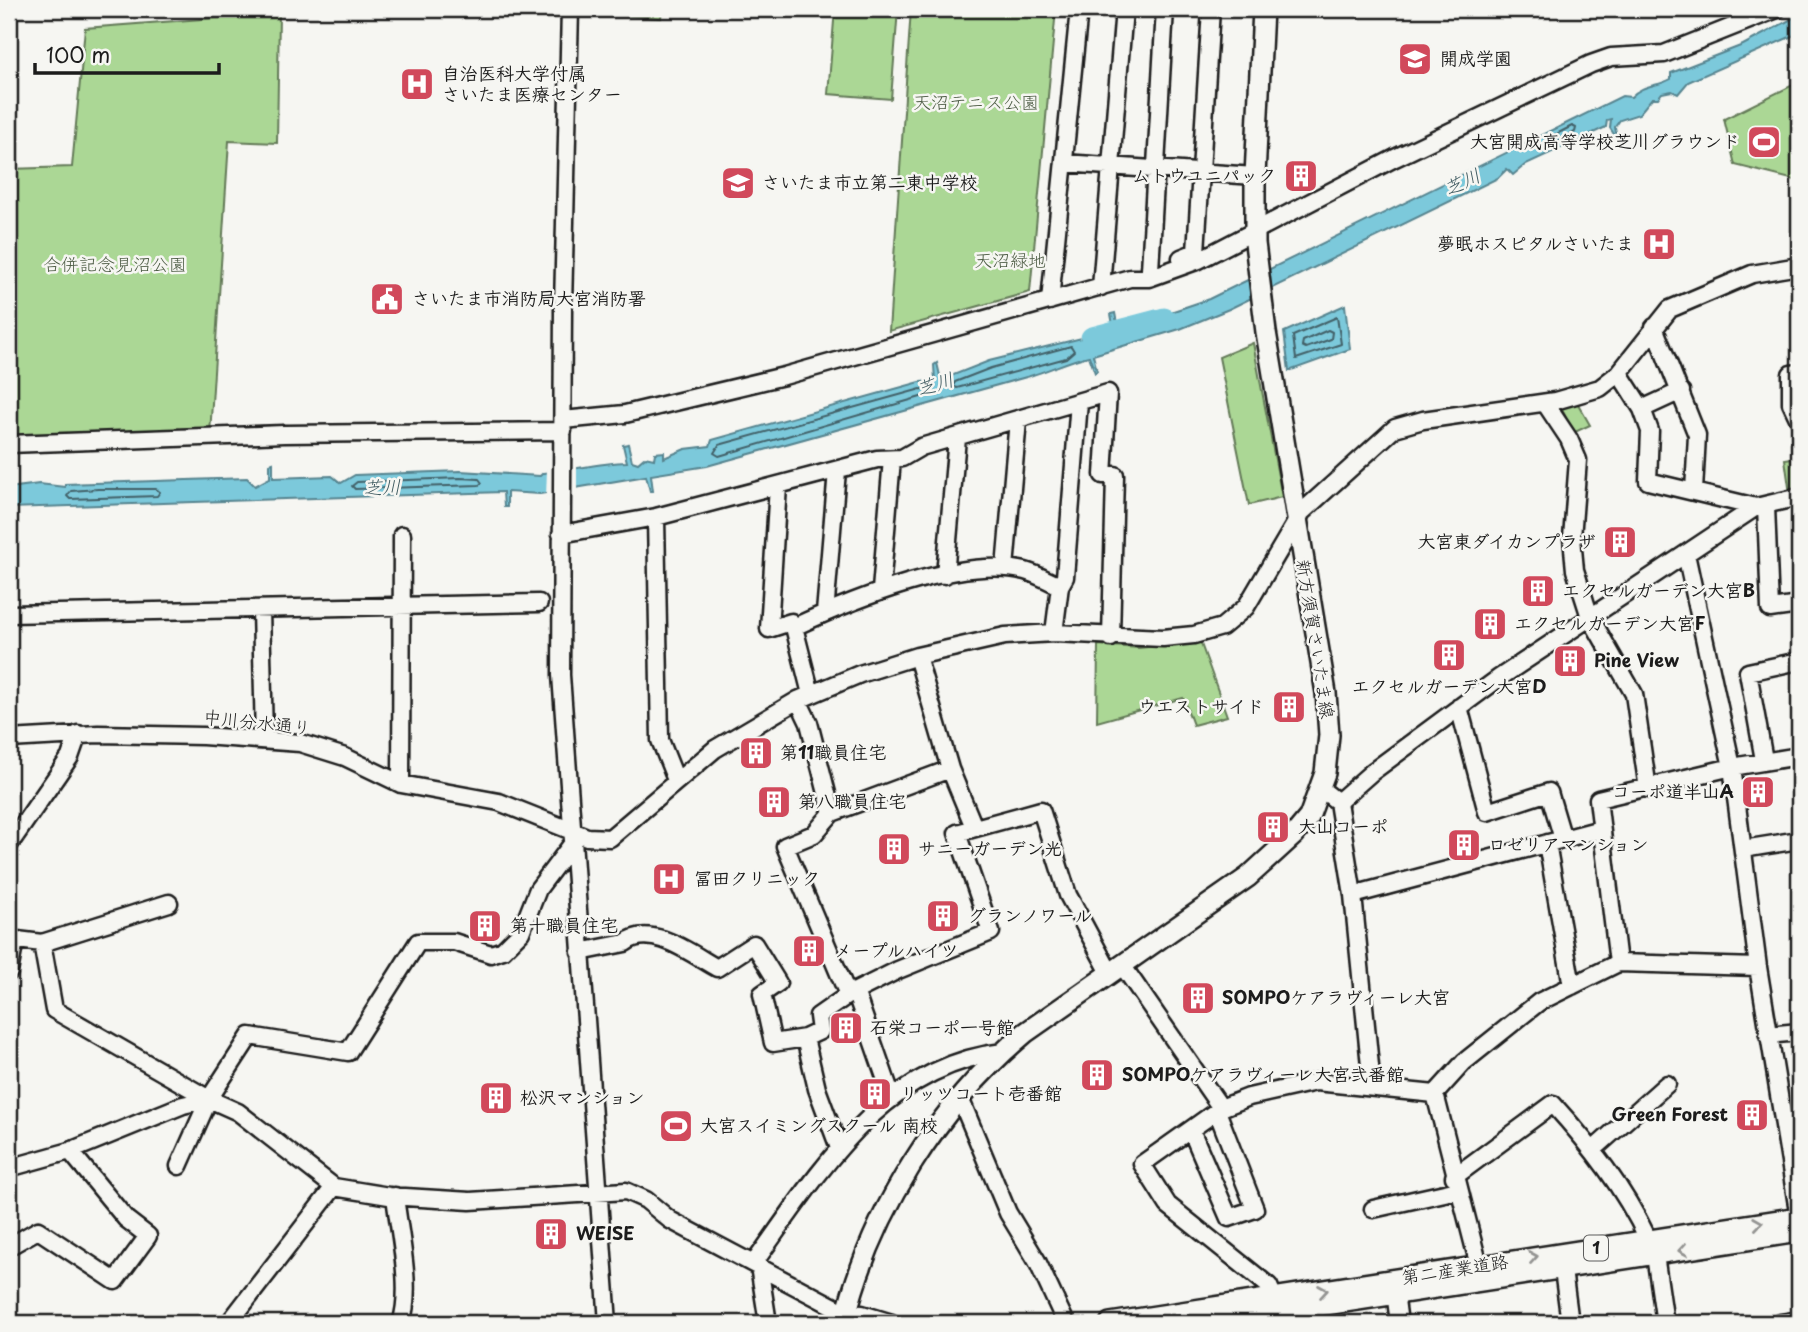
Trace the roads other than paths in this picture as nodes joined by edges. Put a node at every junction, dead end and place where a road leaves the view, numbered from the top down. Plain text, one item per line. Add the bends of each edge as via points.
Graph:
1 (570, 9) edge
2 (1079, 9) edge
3 (1124, 9) edge
4 (1165, 9) edge
5 (1211, 9) edge
6 (1262, 9) edge
7 (1777, 9) edge
8 (1064, 163) junction
9 (1111, 166) junction
10 (1156, 170) junction
11 (1202, 173) junction
12 (1255, 176) junction
13 (1255, 238) junction
14 (1799, 266) edge
15 (1150, 270) junction
16 (1130, 278) junction
17 (1101, 287) junction
18 (1050, 301) junction
19 (1654, 327) junction
20 (1619, 373) junction
21 (1799, 373) edge
22 (1681, 391) junction
23 (1079, 402) junction
24 (1545, 403) junction
25 (1642, 409) junction
26 (1018, 420) junction
27 (1799, 421) edge
28 (563, 430) junction
29 (957, 438) junction
30 (9, 444) edge
31 (892, 459) junction
32 (836, 471) junction
33 (778, 486) junction
34 (1694, 491) junction
35 (1799, 498) edge
36 (1761, 506) junction
37 (656, 517) junction
38 (1297, 524) junction
39 (561, 528) junction
40 (402, 535) dead end
41 (1686, 554) junction
42 (1005, 568) junction
43 (945, 575) junction
44 (1060, 586) junction
45 (881, 590) junction
46 (539, 603) dead end
47 (401, 605) junction
48 (1799, 605) edge
49 (261, 609) junction
50 (825, 612) junction
51 (9, 614) edge
52 (1590, 617) junction
53 (795, 627) junction
54 (1054, 633) junction
55 (1111, 638) junction
56 (916, 656) junction
57 (1799, 661) edge
58 (804, 697) junction
59 (1459, 707) junction
60 (78, 734) junction
61 (9, 739) edge
62 (264, 739) junction
63 (1799, 756) edge
64 (1764, 760) junction
65 (1732, 767) junction
66 (950, 769) junction
67 (676, 780) junction
68 (401, 784) junction
69 (1321, 789) junction
70 (1648, 789) junction
71 (1338, 802) junction
72 (832, 813) junction
73 (974, 827) junction
74 (1601, 829) junction
75 (572, 837) junction
76 (1563, 839) junction
77 (1799, 840) edge
78 (1547, 843) junction
79 (9, 845) edge
80 (1742, 849) junction
81 (1353, 895) junction
82 (169, 903) dead end
83 (12, 939) edge
84 (42, 943) junction
85 (580, 951) junction
86 (1618, 963) junction
87 (1758, 967) junction
88 (1116, 969) junction
89 (9, 972) edge
90 (1572, 986) junction
91 (851, 993) junction
92 (1799, 1032) edge
93 (1768, 1035) junction
94 (805, 1038) junction
95 (1003, 1052) junction
96 (1667, 1084) dead end
97 (1371, 1086) junction
98 (1435, 1094) junction
99 (892, 1097) junction
100 (960, 1098) junction
101 (209, 1099) junction
102 (1219, 1110) junction
103 (1191, 1129) junction
104 (839, 1148) junction
105 (1594, 1149) junction
106 (70, 1151) junction
107 (179, 1166) dead end
108 (9, 1168) edge
109 (1456, 1184) junction
110 (334, 1187) junction
111 (598, 1193) junction
112 (395, 1196) junction
113 (1373, 1209) dead end
114 (1799, 1217) edge
115 (1229, 1218) junction
116 (1799, 1232) edge
117 (9, 1246) edge
118 (1651, 1247) junction
119 (1221, 1248) junction
120 (756, 1264) junction
121 (1479, 1266) junction
122 (1563, 1270) junction
123 (1394, 1288) junction
124 (1274, 1298) junction
125 (1315, 1316) edge
126 (845, 1318) edge
127 (1799, 1320) edge
128 (229, 1323) edge
129 (401, 1323) edge
130 (608, 1323) edge
131 (768, 1323) edge
132 (892, 1323) edge
133 (1066, 1323) edge
134 (1110, 1323) edge
135 (1209, 1323) edge
136 (1399, 1323) edge
137 (1570, 1323) edge
138 (1665, 1323) edge
139 (1780, 1323) edge

1 - 28 street
2 - 8 street
3 - 9 street
4 - 10 street
5 - 11 street
6 - 12 main road, 新方須賀さいたま線
7 - 13 street via 1664,54 1611,57 1591,64 1395,158
8 - 9 street
8 - 18 street
9 - 10 street
9 - 17 street
10 - 11 street
10 - 15 street
11 - 12 street
11 - 15 street via 1196,253
12 - 13 main road, 新方須賀さいたま線
13 - 16 street via 1149,278
13 - 38 main road, 新方須賀さいたま線
14 - 19 street via 1752,274 1705,293 1670,309
15 - 16 street
16 - 17 street
17 - 18 street
18 - 28 street via 784,376
19 - 20 street
19 - 22 street
20 - 24 street via 1600,388
20 - 25 street
21 - 27 street via 1791,374 1791,403
22 - 25 street
22 - 34 street via 1697,435
23 - 26 street
23 - 44 street via 1065,577
23 - 55 street via 1108,393 1102,474 1115,475
24 - 38 street via 1395,428 1302,512
24 - 52 street via 1578,460 1572,538 1575,570
25 - 34 street via 1650,431 1648,481
26 - 29 street
26 - 42 street
28 - 30 street
28 - 39 street
29 - 31 street
29 - 43 street
31 - 32 street
31 - 45 street
32 - 33 street
32 - 50 street
33 - 37 street
33 - 53 street via 769,629 791,622
34 - 36 street
35 - 36 street
36 - 41 street
36 - 48 street via 1770,609
37 - 39 street
37 - 67 street via 660,740
38 - 55 street via 1246,607 1222,627 1184,636
38 - 69 main road, 新方須賀さいたま線 via 1328,714 1328,755
39 - 75 street via 561,675
40 - 47 street
41 - 52 street
41 - 65 street
42 - 43 street
42 - 44 street via 1026,571
43 - 45 street
44 - 54 street
45 - 50 street
46 - 47 street
47 - 49 street
47 - 68 street
49 - 51 street
49 - 62 street
50 - 53 street
52 - 59 street
52 - 70 street via 1634,694
53 - 58 street
54 - 55 street
54 - 56 street via 1005,636
56 - 58 street
56 - 66 street
57 - 64 street via 1748,672
58 - 67 street via 753,724
58 - 72 street
59 - 71 street
59 - 76 street via 1487,812 1549,792
60 - 61 street, 中川分水通り
60 - 62 street, 中川分水通り
60 - 79 street via 70,757
62 - 68 street, 中川分水通り via 321,749
63 - 64 street
64 - 65 street
65 - 70 street
65 - 80 street
66 - 72 street
66 - 73 street
67 - 75 street, 中川分水通り via 620,833 600,839
68 - 75 street, 中川分水通り via 499,802
69 - 71 street
69 - 88 main road, 新方須賀さいたま線 via 1309,817 1274,857
70 - 74 street via 1598,799
71 - 81 street
72 - 91 street via 814,834 785,846
73 - 88 street via 1041,810 1068,895
73 - 91 street via 957,832 991,932
74 - 76 street
74 - 86 street
75 - 85 street
75 - 101 street via 538,889 521,932 503,950 491,954 454,942 418,942 348,1052 250,1036
76 - 78 street
77 - 80 street
78 - 81 street
78 - 90 street
80 - 87 street
81 - 97 street
82 - 84 street
83 - 84 street
83 - 89 street
84 - 101 street via 54,1010
85 - 94 street via 658,937 717,968 754,944 778,983 762,994 773,1043
85 - 111 street
86 - 87 street
86 - 90 street
87 - 93 street
88 - 95 main road, 新方須賀さいたま線
88 - 102 street
90 - 98 street via 1513,1021 1464,1062
91 - 94 street via 825,1009 818,1016 820,1031
91 - 99 street
92 - 93 street
93 - 114 street
94 - 104 street via 817,1089
95 - 99 street via 981,1054 935,1071
95 - 100 main road, 新方須賀さいたま線
96 - 105 street
97 - 98 street
97 - 102 street via 1316,1082 1249,1097
98 - 109 street
99 - 104 street via 867,1116
100 - 126 main road, 新方須賀さいたま線 via 900,1186 872,1244
100 - 133 street via 1007,1213 1037,1261
101 - 106 street
101 - 107 street
101 - 110 street via 238,1112
102 - 103 street
102 - 115 street via 1255,1209
103 - 115 street
103 - 119 street via 1142,1164 1167,1205
104 - 120 street
105 - 109 street via 1553,1104
105 - 118 street via 1635,1211
106 - 108 street
106 - 117 street via 126,1219 148,1236 115,1280 38,1230
109 - 113 street
109 - 121 street
110 - 112 street
110 - 128 street
111 - 112 street via 470,1201
111 - 120 street via 626,1191 670,1220
111 - 130 street
112 - 129 street via 406,1293
118 -> 114 main road, 第二産業道路 / 1
115 - 119 street
116 -> 118 main road, 第二産業道路 / 1
121 -> 118 main road, 第二産業道路 / 1
118 - 122 main road, 第二産業道路 / 1
118 - 138 street
119 - 124 street via 1269,1286
120 - 126 street
120 - 131 street
121 - 123 main road, 第二産業道路 / 1
122 - 123 main road, 第二産業道路 / 1
122 - 137 street
124 -> 123 main road, 第二産業道路 / 1
123 - 125 main road, 第二産業道路 / 1
123 - 136 street
124 - 134 main road, 第二産業道路 / 1
125 - 135 main road, 第二産業道路 / 1
126 - 132 street via 862,1314
127 - 139 street

